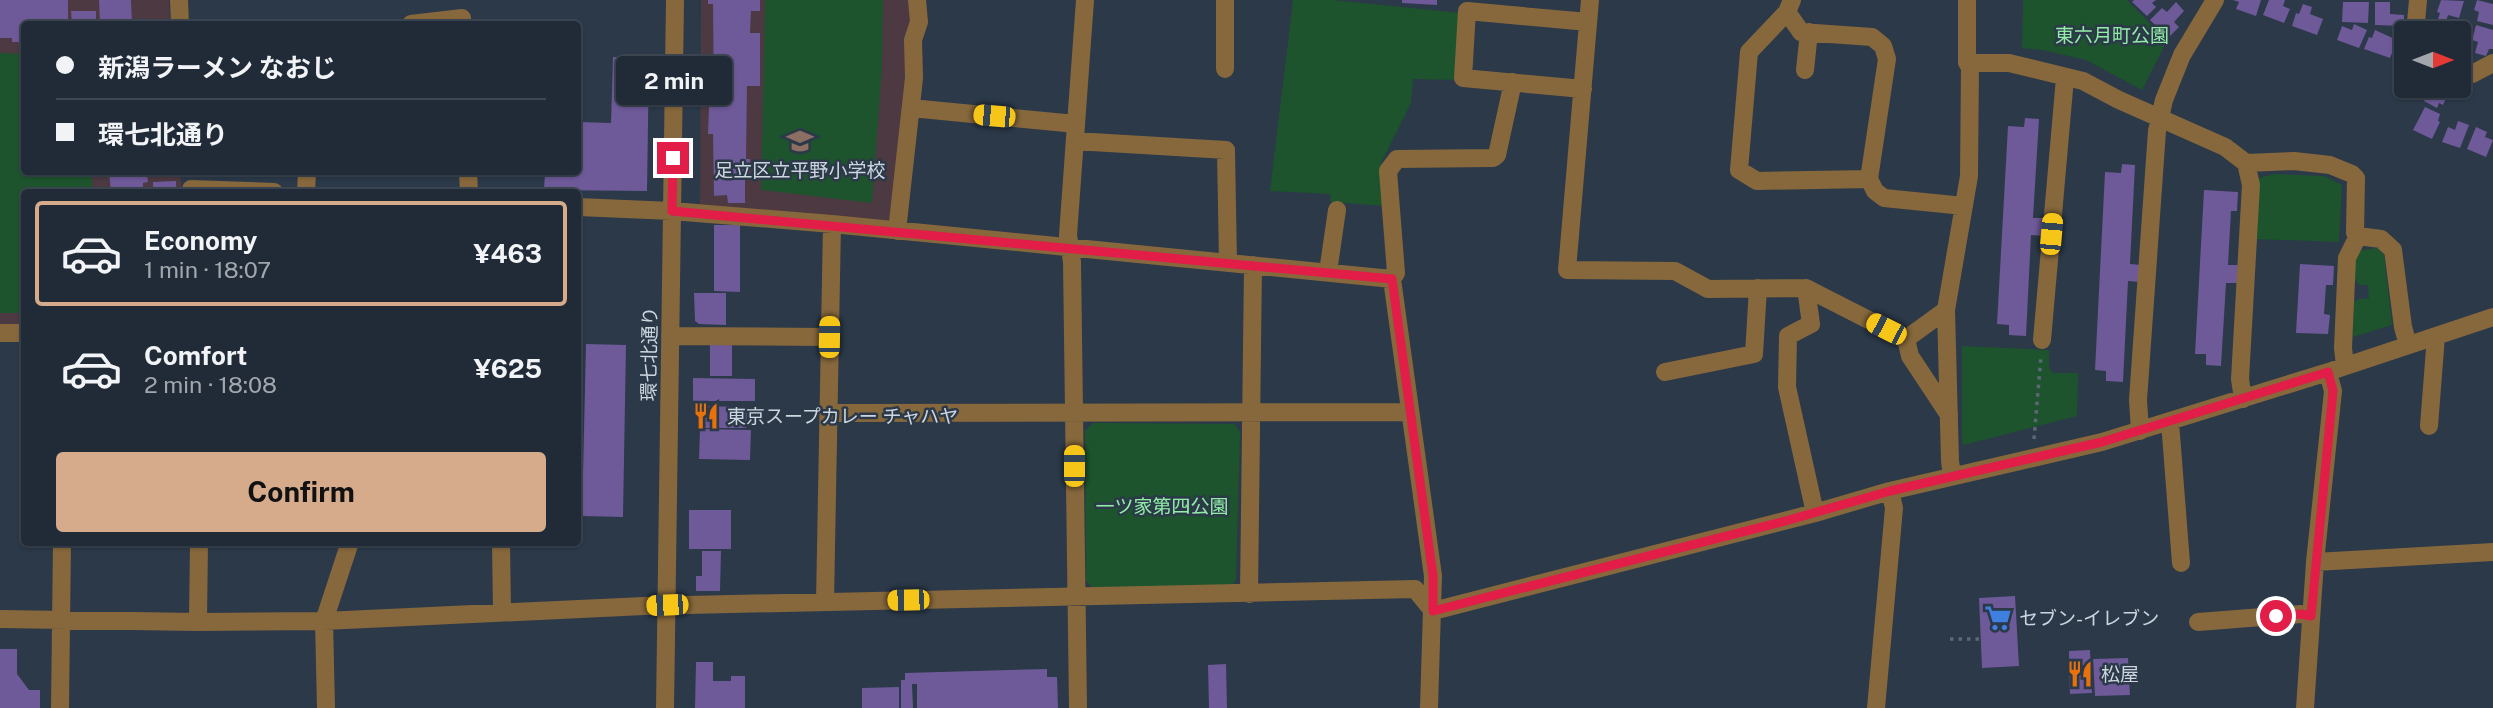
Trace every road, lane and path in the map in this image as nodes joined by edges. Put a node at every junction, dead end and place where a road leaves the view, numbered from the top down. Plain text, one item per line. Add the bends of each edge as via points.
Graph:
1 (179, 0) edge
2 (462, 0) edge
3 (675, 0) edge
4 (917, 0) edge
5 (1085, 0) edge
6 (1225, 0) edge
7 (1590, 0) edge
8 (1967, 0) edge
9 (2418, 0) edge
10 (2207, 3) edge
11 (1790, 6) edge
12 (180, 21) edge
13 (462, 21) edge
14 (2416, 21) edge
15 (1588, 22) junction
16 (1808, 32) junction
17 (2493, 63) edge
18 (1970, 64) junction
19 (1225, 69) dead end
20 (1805, 70) dead end
21 (2471, 74) edge
22 (2065, 78) junction
23 (1513, 82) junction
24 (1583, 89) junction
25 (911, 108) junction
26 (2160, 117) junction
27 (1076, 132) junction
28 (2246, 163) junction
29 (1869, 179) junction
30 (191, 184) edge
31 (222, 189) edge
32 (581, 206) edge
33 (1964, 206) junction
34 (1338, 210) dead end
35 (672, 211) junction
36 (832, 224) junction
37 (897, 232) junction
38 (2358, 236) junction
39 (1069, 248) junction
40 (1228, 263) junction
41 (1253, 265) junction
42 (1328, 272) junction
43 (1392, 279) junction
44 (1758, 288) junction
45 (1806, 288) junction
46 (1946, 310) junction
47 (2493, 317) edge
48 (0, 333) edge
49 (21, 333) edge
50 (670, 336) junction
51 (2436, 336) junction
52 (829, 337) junction
53 (1906, 339) junction
54 (2042, 340) joint
55 (2408, 345) junction
56 (2337, 369) junction
57 (1665, 372) dead end
58 (2244, 399) junction
59 (1410, 412) junction
60 (828, 413) junction
61 (1074, 413) junction
62 (1251, 413) junction
63 (1949, 415) junction
64 (2170, 422) junction
65 (2429, 426) dead end
66 (2140, 431) junction
67 (2034, 441) dead end
68 (1952, 476) junction
69 (1890, 491) junction
70 (1815, 513) junction
71 (62, 546) edge
72 (199, 546) edge
73 (349, 546) edge
74 (501, 546) edge
75 (2493, 552) edge
76 (2315, 562) junction
77 (2181, 563) dead end
78 (1248, 594) junction
79 (1075, 597) junction
80 (824, 602) junction
81 (667, 605) junction
82 (1433, 611) junction
83 (502, 612) junction
84 (2311, 616) junction
85 (0, 619) edge
86 (61, 620) junction
87 (324, 621) junction
88 (198, 622) junction
89 (2198, 622) dead end
90 (1950, 639) dead end
91 (1981, 639) dead end
92 (60, 708) edge
93 (326, 708) edge
94 (665, 708) edge
95 (1078, 708) edge
96 (1429, 708) edge
97 (1876, 708) edge
98 (2305, 708) edge

1 - 12 street
2 - 13 street
3 - 35 street, 環七北通り
4 - 25 street
5 - 27 street
6 - 19 street
7 - 15 street
8 - 18 street
9 - 14 street
10 - 26 street
11 - 16 street via 1801,32
11 - 29 street via 1749,51 1739,170 1757,181
15 - 23 street via 1467,11 1463,78
15 - 24 street
16 - 20 street
16 - 29 street via 1872,37 1882,46 1887,59
17 - 21 street
18 - 22 street via 2009,63
18 - 33 street via 1969,176
22 - 26 street via 2082,81
22 - 54 street
23 - 24 street
23 - 43 street via 1493,158 1397,159 1388,171 1396,273
24 - 44 street via 1567,270 1675,271 1708,289
25 - 27 street
25 - 37 street
26 - 28 street via 2225,146
26 - 66 street via 2138,400
27 - 39 street
27 - 40 street via 1226,150
28 - 38 street via 2330,164 2351,174 2356,178
28 - 58 street via 2251,185 2240,379
29 - 33 street via 1884,198
30 - 31 street
32 - 35 street
33 - 46 street
34 - 42 street
35 - 36 street
35 - 50 street, 環七北通り
36 - 37 street
36 - 52 street
37 - 39 street
38 - 55 street via 2381,239 2393,250
38 - 56 street via 2347,258 2343,348
39 - 40 street
39 - 61 street
40 - 41 street
41 - 42 street
41 - 62 street
42 - 43 street
43 - 59 street
44 - 45 street
44 - 57 street via 1754,354
45 - 53 street
45 - 70 street via 1811,324 1788,336 1787,387
46 - 53 street
46 - 63 street
47 - 51 street
48 - 49 street
50 - 52 street
50 - 81 street, 環七北通り
51 - 55 street
51 - 65 street
52 - 60 street
53 - 63 street via 1910,356
54 - 67 path
55 - 56 street
56 - 58 street
56 - 76 street
58 - 64 street
59 - 62 street
59 - 82 street via 1433,576
60 - 61 street
60 - 80 street
61 - 62 street
61 - 79 street
62 - 78 street
63 - 68 street
64 - 66 street
64 - 77 street
66 - 68 street
68 - 69 street
69 - 70 street
69 - 97 street via 1894,508
70 - 82 street
71 - 86 street
72 - 88 street
73 - 87 street
74 - 83 street
75 - 76 street
76 - 84 street
78 - 79 street
78 - 82 street via 1415,589
79 - 80 street
79 - 95 street
80 - 81 street
81 - 83 street
81 - 94 street, 環七北通り
82 - 96 street
83 - 87 street
84 - 89 street
84 - 98 street
85 - 86 street
86 - 88 street
86 - 92 street
87 - 88 street
87 - 93 street
90 - 91 path

